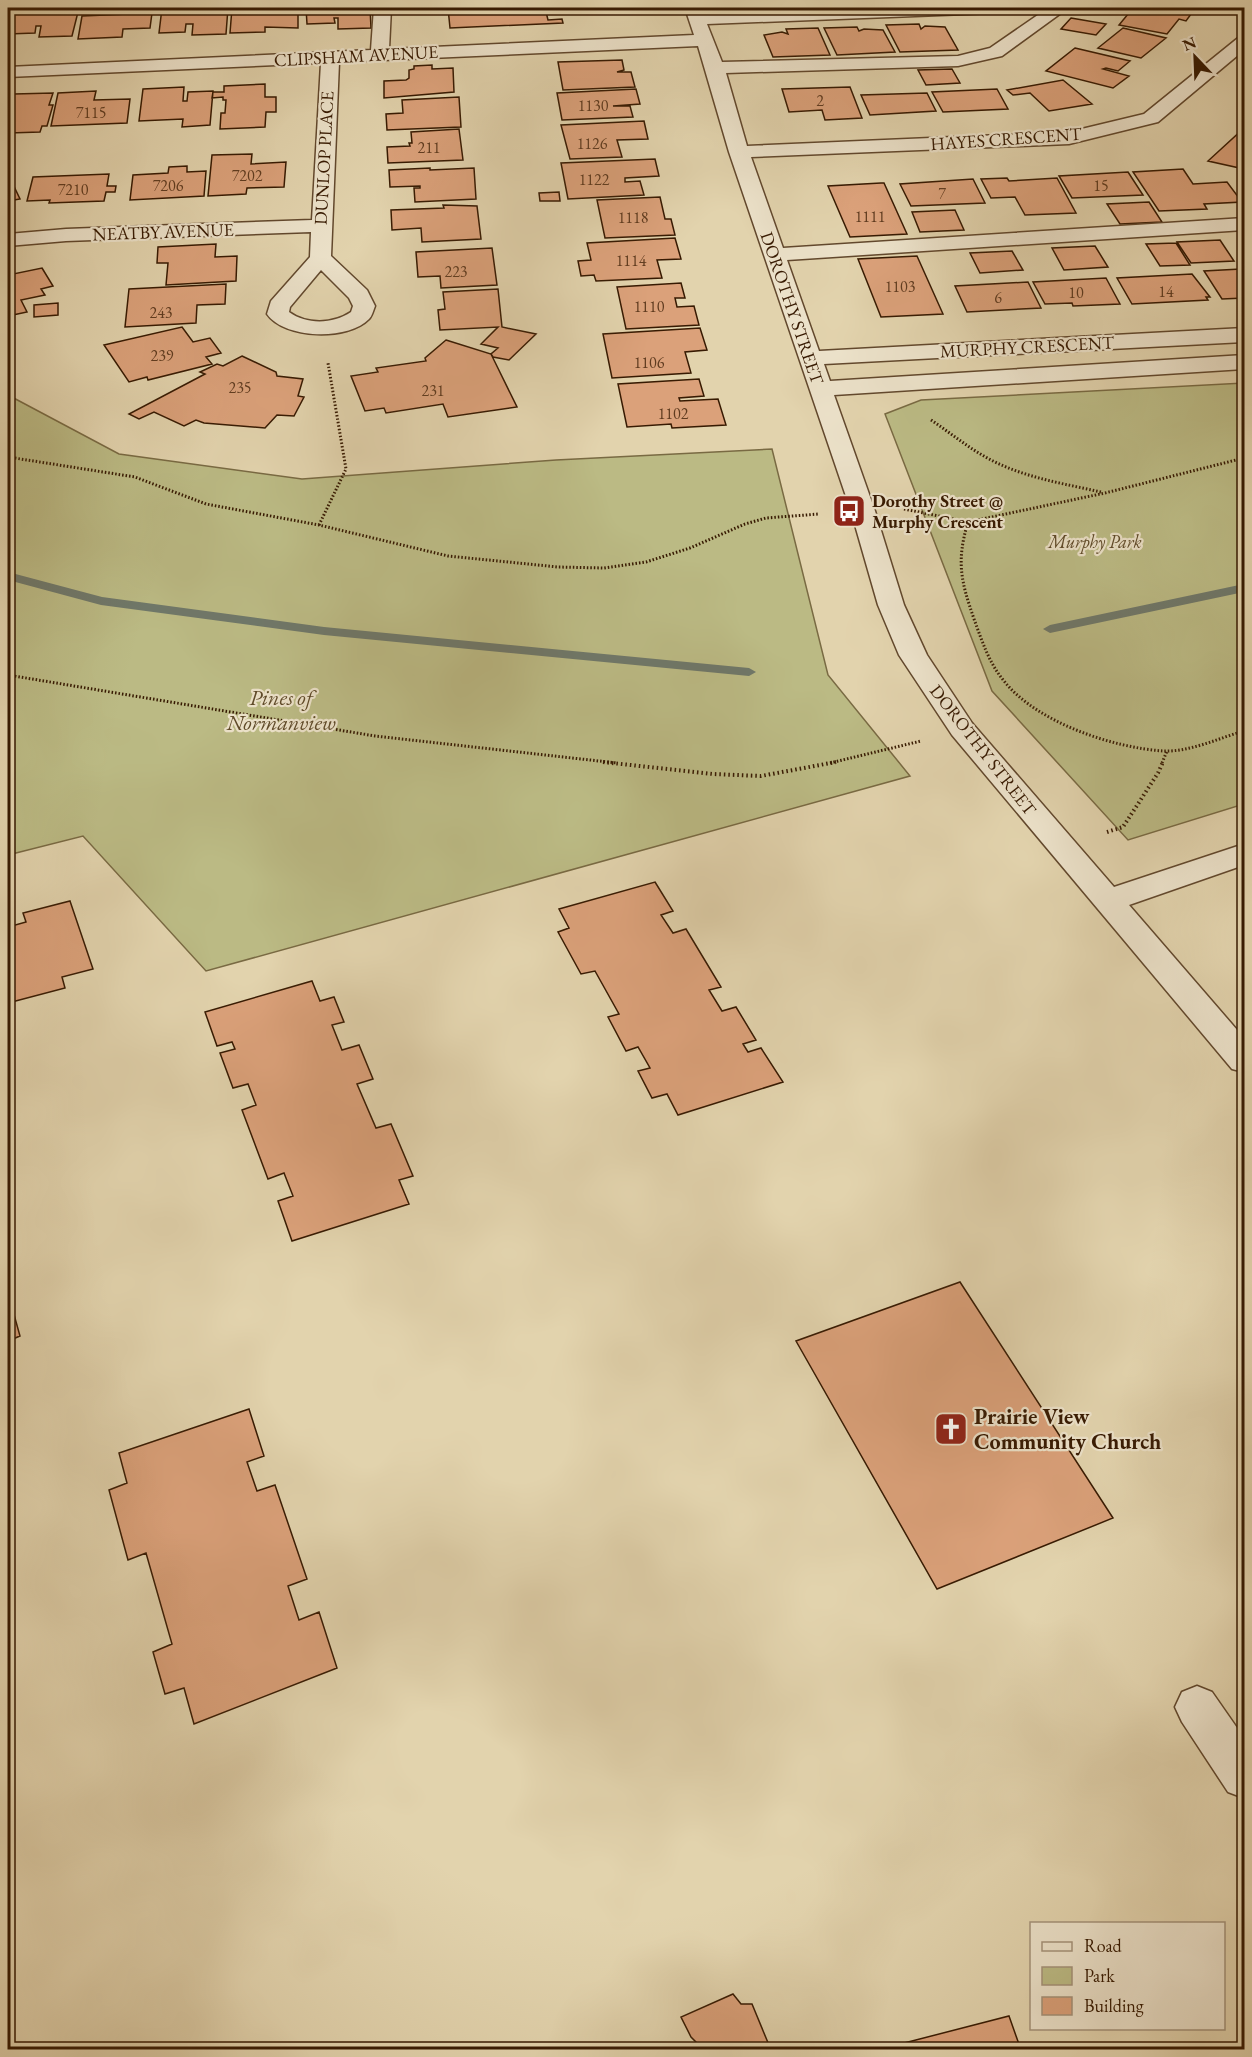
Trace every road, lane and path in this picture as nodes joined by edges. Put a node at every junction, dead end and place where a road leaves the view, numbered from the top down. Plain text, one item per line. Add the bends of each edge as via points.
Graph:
1 (382, 8) edge
2 (992, 8) edge
3 (1059, 8) edge
4 (695, 13) edge
5 (704, 40) junction
6 (1245, 42) edge
7 (380, 54) junction
8 (330, 57) junction
9 (715, 68) junction
10 (8, 72) edge
11 (739, 152) junction
12 (1245, 224) edge
13 (320, 226) junction
14 (8, 240) edge
15 (774, 255) junction
16 (320, 258) junction
17 (322, 328) junction
18 (1245, 335) edge
19 (810, 358) junction
20 (1245, 362) edge
21 (877, 385) junction
22 (820, 389) junction
23 (8, 457) edge
24 (1245, 458) edge
25 (1105, 493) junction
26 (863, 511) junction
27 (968, 522) junction
28 (319, 525) junction
29 (8, 675) edge
30 (962, 729) junction
31 (1245, 731) edge
32 (1167, 751) junction
33 (1061, 846) junction
34 (1245, 854) edge
35 (1107, 901) junction
36 (1245, 1060) edge
37 (1197, 1707) dead end
38 (1245, 1776) edge

1 - 7 street
2 - 4 street
3 - 9 street via 996,52 958,60
4 - 5 street, DOROTHY STREET
5 - 7 street, CLIPSHAM AVENUE
5 - 9 street, DOROTHY STREET
6 - 11 street, HAYES CRESCENT via 1151,118 1069,138
7 - 8 street, CLIPSHAM AVENUE
8 - 10 street, CLIPSHAM AVENUE
8 - 13 street, DUNLOP PLACE
9 - 11 street, DOROTHY STREET
11 - 15 street, DOROTHY STREET
12 - 15 street
13 - 14 street, NEATBY AVENUE
13 - 16 street, DUNLOP PLACE
15 - 19 street, DOROTHY STREET
16 - 17 street, DUNLOP PLACE via 364,302 360,316
16 - 17 street, DUNLOP PLACE via 279,306 278,314 294,325
17 - 28 path via 346,469
18 - 19 street, MURPHY CRESCENT
19 - 22 street, DOROTHY STREET
20 - 21 street, MURPHY CRESCENT
21 - 22 street, MURPHY CRESCENT
21 - 25 path via 1001,465 1041,479
22 - 26 street, DOROTHY STREET
23 - 28 path via 135,477 206,504
24 - 25 path
25 - 27 path
26 - 27 path via 911,509
26 - 28 path via 766,518 646,562 604,568 448,556
26 - 30 street, DOROTHY STREET via 891,605 913,655
27 - 32 path via 959,549 959,575 987,657 1006,686 1032,708 1066,726
29 - 30 path via 375,736 713,774 761,776 806,769
30 - 33 street, DOROTHY STREET
31 - 32 path
32 - 33 path via 1158,773 1123,827
33 - 35 street, DOROTHY STREET
34 - 35 street
35 - 36 street, DOROTHY STREET
37 - 38 street

